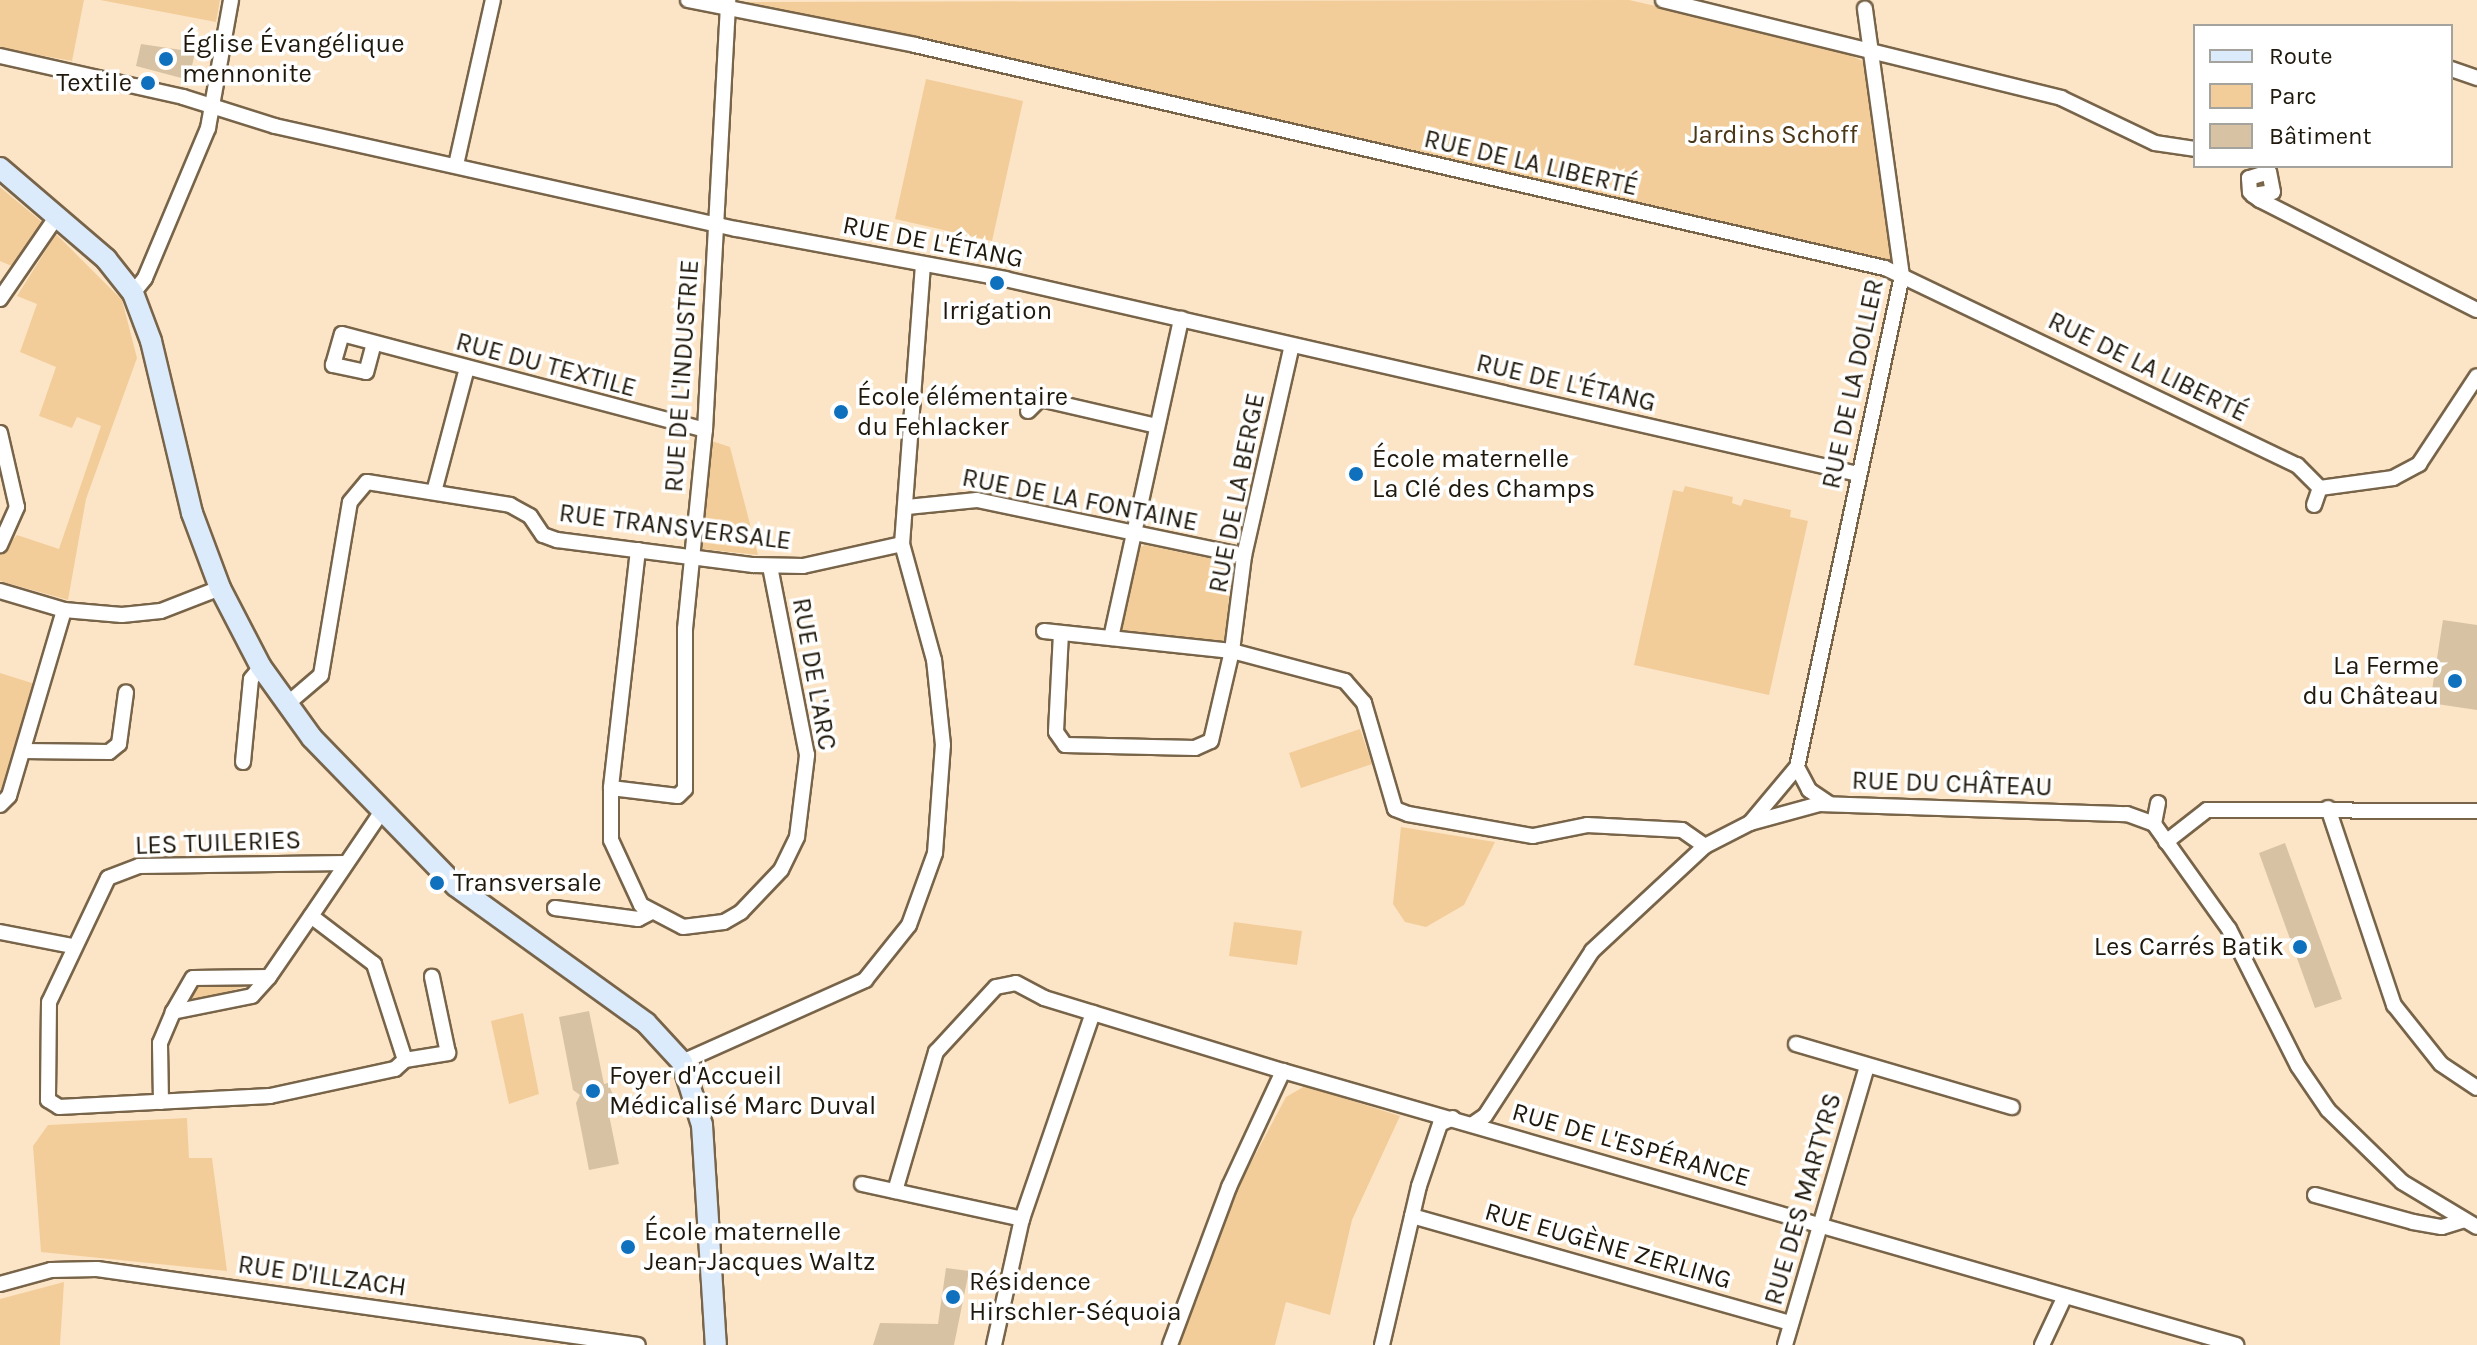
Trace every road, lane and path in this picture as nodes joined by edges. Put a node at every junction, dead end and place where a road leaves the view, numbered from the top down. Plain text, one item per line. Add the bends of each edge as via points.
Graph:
1 (231, 0) edge
2 (493, 0) edge
3 (688, 0) edge
4 (1663, 0) edge
5 (728, 5) edge
6 (1865, 9) dead end
7 (1872, 51) junction
8 (0, 56) edge
9 (2453, 70) edge
10 (2477, 78) edge
11 (212, 105) junction
12 (2193, 149) edge
13 (456, 165) junction
14 (0, 168) edge
15 (2253, 195) dead end
16 (57, 216) junction
17 (717, 224) junction
18 (923, 266) junction
19 (1902, 276) junction
20 (133, 293) junction
21 (0, 299) edge
22 (2477, 310) edge
23 (1181, 319) junction
24 (374, 343) dead end
25 (1292, 345) junction
26 (467, 368) junction
27 (2477, 376) edge
28 (1028, 411) dead end
29 (1157, 426) junction
30 (705, 430) junction
31 (0, 433) edge
32 (1858, 474) junction
33 (2320, 488) junction
34 (434, 492) junction
35 (2314, 505) dead end
36 (907, 507) junction
37 (1132, 533) junction
38 (902, 544) junction
39 (0, 545) edge
40 (638, 550) junction
41 (1244, 556) junction
42 (692, 557) junction
43 (770, 567) junction
44 (220, 588) junction
45 (0, 591) edge
46 (64, 610) junction
47 (1044, 631) dead end
48 (1061, 633) junction
49 (1111, 638) junction
50 (1232, 651) junction
51 (261, 667) junction
52 (126, 692) dead end
53 (286, 705) junction
54 (23, 751) junction
55 (243, 762) dead end
56 (1797, 767) junction
57 (611, 788) junction
58 (2158, 803) dead end
59 (1830, 804) junction
60 (0, 805) edge
61 (2328, 808) junction
62 (2477, 811) edge
63 (380, 814) junction
64 (1750, 823) junction
65 (2154, 824) junction
66 (2166, 842) junction
67 (1705, 846) junction
68 (346, 863) junction
69 (555, 908) dead end
70 (650, 913) junction
71 (311, 916) junction
72 (0, 932) edge
73 (72, 946) junction
74 (269, 977) junction
75 (432, 977) dead end
76 (173, 1012) junction
77 (1093, 1013) junction
78 (1796, 1044) dead end
79 (405, 1060) junction
80 (682, 1062) junction
81 (1867, 1066) junction
82 (1283, 1071) junction
83 (2477, 1088) edge
84 (161, 1102) junction
85 (2012, 1107) dead end
86 (1453, 1118) junction
87 (1473, 1124) junction
88 (862, 1184) dead end
89 (895, 1191) junction
90 (2315, 1195) dead end
91 (1412, 1216) junction
92 (1022, 1219) junction
93 (2462, 1221) junction
94 (1820, 1226) junction
95 (2477, 1227) edge
96 (0, 1284) edge
97 (2065, 1296) junction
98 (1791, 1323) junction
99 (720, 1340) edge
100 (638, 1345) edge
101 (994, 1345) edge
102 (1170, 1345) edge
103 (1382, 1345) edge
104 (1785, 1345) edge
105 (2042, 1345) edge
106 (2236, 1345) edge

1 - 11 street
2 - 13 street
3 - 5 street, RUE DE LA LIBERTÉ
4 - 7 street
5 - 17 street, RUE DE L'INDUSTRIE
5 - 19 street, RUE DE LA LIBERTÉ
6 - 7 street, RUE DE LA DOLLER
7 - 12 street via 2061,98 2155,143
7 - 19 street, RUE DE LA DOLLER
8 - 11 street, RUE DE L'ÉTANG
9 - 10 street
11 - 13 street, RUE DE L'ÉTANG
11 - 20 street via 189,180
13 - 17 street, RUE DE L'ÉTANG
14 - 16 main road
15 - 22 street
16 - 20 main road
16 - 21 street
17 - 18 street, RUE DE L'ÉTANG
17 - 30 street, RUE DE L'INDUSTRIE
18 - 23 street, RUE DE L'ÉTANG
18 - 36 street
19 - 32 street, RUE DE LA DOLLER
19 - 33 street, RUE DE LA LIBERTÉ via 2297,465
20 - 44 main road via 151,341 192,513
23 - 25 street, RUE DE L'ÉTANG
23 - 29 street
24 - 26 street, RUE DU TEXTILE
25 - 32 street, RUE DE L'ÉTANG
25 - 41 street, RUE DE LA BERGE
26 - 30 street, RUE DU TEXTILE
26 - 34 street
27 - 33 street via 2419,464 2393,478
28 - 29 street via 1040,399
29 - 37 street
30 - 42 street, RUE DE L'INDUSTRIE
31 - 39 street via 17,507
32 - 56 street, RUE DE LA DOLLER
33 - 35 street
34 - 40 street, RUE TRANSVERSALE via 510,505 530,516 543,535 557,540
34 - 53 street, RUE TRANSVERSALE via 367,482 356,490 321,675
36 - 37 street, RUE DE LA FONTAINE via 977,500
36 - 38 street
37 - 41 street, RUE DE LA FONTAINE
37 - 49 street
38 - 43 street, RUE TRANSVERSALE via 803,566
38 - 80 street via 934,660 943,745 939,842 909,925 865,980
40 - 42 street, RUE TRANSVERSALE
40 - 57 street
41 - 50 street, RUE DE LA BERGE
42 - 43 street, RUE TRANSVERSALE
42 - 57 street, RUE DE L'INDUSTRIE via 681,728 685,789 678,796
43 - 70 street, RUE DE L'ARC via 807,755 797,837 781,870 724,922 683,927
44 - 46 street via 161,611
44 - 51 main road
45 - 46 street
46 - 54 street
47 - 48 street
48 - 49 street
48 - 50 street, RUE DE LA BERGE via 1056,732 1072,748 1204,746 1214,737
49 - 50 street
50 - 67 street via 1345,681 1356,690 1395,809 1533,836 1587,825 1682,830
51 - 53 main road
51 - 55 street via 251,679
52 - 54 street via 119,744 109,752
53 - 63 main road
54 - 60 street via 9,796
56 - 59 street via 1809,790
56 - 64 street, RUE DU CHÂTEAU
57 - 70 street via 611,840 619,868
58 - 65 street
59 - 64 street, RUE DU CHÂTEAU
59 - 65 street, RUE DU CHÂTEAU via 2127,814
61 - 62 street
61 - 66 street via 2207,810
61 - 83 street via 2394,1005 2441,1064
63 - 68 street
63 - 80 main road via 493,917 646,1023
64 - 67 street, RUE DU CHÂTEAU
65 - 66 street
66 - 93 street via 2229,929 2298,1066 2328,1110 2374,1160
67 - 87 street, RUE DU CHÂTEAU via 1573,973 1485,1116
68 - 71 street
68 - 73 street, LES TUILERIES via 123,870 100,888
69 - 70 street, RUE DE L'ARC via 638,919
71 - 74 street
71 - 79 street via 374,964
72 - 73 street
73 - 84 street, LES TUILERIES via 44,1026 48,1100 59,1107
74 - 76 street via 252,996
74 - 76 street via 193,978
75 - 79 street, LES TUILERIES via 448,1053
76 - 84 street via 160,1043
77 - 82 street, RUE DE L'ESPÉRANCE
77 - 89 street, RUE DE L'ESPÉRANCE via 1016,983 996,987 936,1052
77 - 92 street
78 - 81 street
79 - 84 street, LES TUILERIES via 395,1069 270,1096
80 - 99 main road via 702,1125
81 - 85 street
81 - 94 street, RUE DES MARTYRS
82 - 86 street, RUE DE L'ESPÉRANCE
82 - 102 street via 1229,1187
86 - 87 street, RUE DE L'ESPÉRANCE
86 - 91 street via 1440,1124
87 - 94 street, RUE DE L'ESPÉRANCE
88 - 89 street
89 - 92 street
90 - 93 street via 2413,1222 2442,1227
91 - 98 street, RUE EUGÈNE ZERLING
91 - 103 street
92 - 101 street
93 - 95 street
94 - 97 street, RUE DE L'ESPÉRANCE
94 - 98 street, RUE DES MARTYRS
96 - 100 street, RUE D'ILLZACH via 51,1270 97,1269
97 - 105 street
97 - 106 street, RUE DE L'ESPÉRANCE
98 - 104 street, RUE DES MARTYRS

